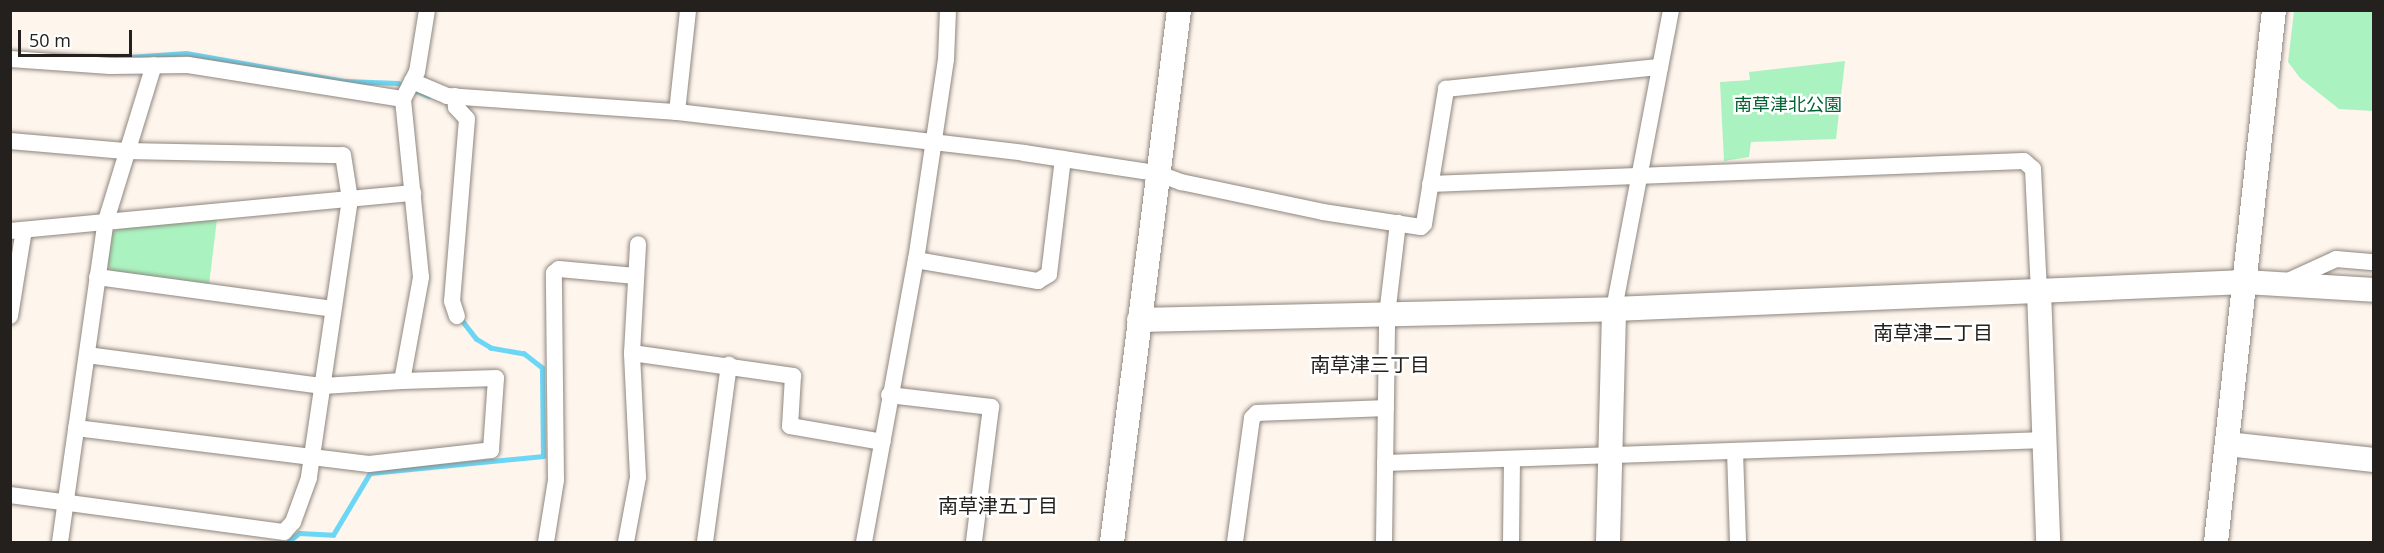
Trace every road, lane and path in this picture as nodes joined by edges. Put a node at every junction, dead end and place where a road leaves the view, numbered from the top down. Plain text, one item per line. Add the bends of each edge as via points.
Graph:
1 (427, 10) edge
2 (688, 10) edge
3 (948, 10) edge
4 (1179, 10) edge
5 (1671, 10) edge
6 (2274, 10) edge
7 (10, 59) edge
8 (154, 65) junction
9 (1660, 66) junction
10 (412, 81) junction
11 (455, 96) junction
12 (403, 99) junction
13 (677, 112) junction
14 (10, 141) edge
15 (933, 143) junction
16 (125, 151) junction
17 (1063, 159) junction
18 (1157, 173) junction
19 (1638, 175) junction
20 (1430, 184) junction
21 (413, 193) junction
22 (350, 199) junction
23 (1398, 222) junction
24 (105, 224) junction
25 (17, 231) edge
26 (638, 244) dead end
27 (916, 260) junction
28 (2373, 262) edge
29 (636, 276) junction
30 (98, 277) junction
31 (2288, 281) junction
32 (2245, 282) junction
33 (2373, 290) edge
34 (2039, 291) junction
35 (333, 309) junction
36 (1614, 309) junction
37 (1387, 315) junction
38 (10, 316) edge
39 (457, 316) dead end
40 (1139, 320) junction
41 (632, 353) junction
42 (87, 355) junction
43 (729, 365) junction
44 (402, 381) junction
45 (323, 386) junction
46 (889, 395) junction
47 (1386, 408) junction
48 (76, 428) junction
49 (2046, 440) junction
50 (883, 442) junction
51 (2227, 444) junction
52 (1735, 451) junction
53 (1609, 456) junction
54 (310, 459) junction
55 (2373, 460) edge
56 (1512, 461) junction
57 (1386, 463) junction
58 (10, 495) edge
59 (66, 503) junction
60 (60, 543) edge
61 (546, 543) edge
62 (626, 543) edge
63 (705, 543) edge
64 (864, 543) edge
65 (974, 543) edge
66 (1112, 543) edge
67 (1235, 543) edge
68 (1384, 543) edge
69 (1511, 543) edge
70 (1608, 543) edge
71 (1738, 543) edge
72 (2048, 543) edge
73 (2216, 543) edge

1 - 10 street
2 - 13 street
3 - 15 street via 950,33
4 - 18 street
5 - 9 street
6 - 32 street
7 - 8 street
8 - 12 street via 188,65
8 - 16 street
9 - 19 street
9 - 20 street via 1446,89
10 - 11 street via 423,89
10 - 12 street
11 - 13 street
11 - 39 street via 456,107 467,119 452,301
12 - 21 street
13 - 15 street
14 - 16 street
15 - 17 street
15 - 27 street
16 - 22 street via 343,155
16 - 24 street
17 - 18 street
17 - 27 street via 1049,274 1038,281
18 - 23 street via 1180,182 1323,212
18 - 40 street
19 - 20 street
19 - 34 street via 2024,161 2033,169
19 - 36 street
20 - 23 street via 1424,224
21 - 22 street
21 - 44 street via 421,277
22 - 24 street
22 - 35 street
23 - 37 street
24 - 25 street
24 - 30 street
25 - 38 street
26 - 29 street
27 - 46 street
28 - 31 street via 2336,259
29 - 41 street
29 - 61 street via 559,269 554,273 556,480
30 - 35 street
30 - 42 street
31 - 32 street
31 - 33 street
32 - 34 street
32 - 51 street
34 - 36 street
34 - 49 street
35 - 45 street
36 - 37 street
36 - 53 street
37 - 40 street
37 - 47 street
40 - 66 street
41 - 43 street
41 - 62 street via 638,477
42 - 45 street
42 - 48 street
43 - 50 street via 793,376 790,426
43 - 63 street
44 - 45 street
44 - 54 street via 496,378 490,450 369,464
45 - 54 street
46 - 50 street
46 - 65 street via 991,407
47 - 57 street
47 - 67 street via 1257,413 1252,418
48 - 54 street
48 - 59 street
49 - 52 street
49 - 72 street
50 - 64 street
51 - 55 street
51 - 73 street
52 - 53 street
52 - 71 street
53 - 56 street
53 - 70 street
54 - 59 street via 309,478 293,522 284,532
56 - 57 street
56 - 69 street
57 - 68 street
58 - 59 street
59 - 60 street

